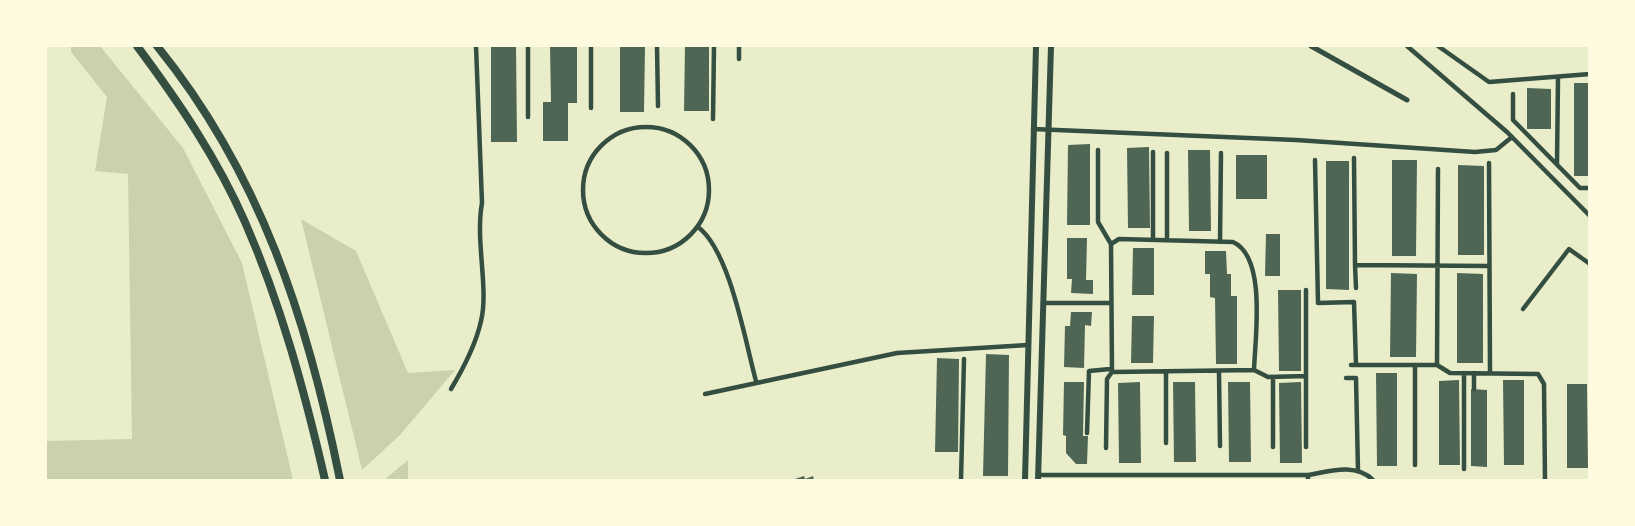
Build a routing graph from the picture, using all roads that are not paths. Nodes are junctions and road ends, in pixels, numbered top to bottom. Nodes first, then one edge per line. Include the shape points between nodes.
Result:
1 (136, 46) edge
2 (156, 46) edge
3 (476, 46) edge
4 (528, 46) edge
5 (591, 46) edge
6 (657, 46) edge
7 (714, 46) edge
8 (739, 46) edge
9 (1036, 46) edge
10 (1051, 46) edge
11 (1311, 46) edge
12 (1407, 46) edge
13 (1438, 46) edge
14 (739, 59) dead end
15 (1590, 74) edge
16 (1558, 78) junction
17 (1513, 94) dead end
18 (1407, 100) dead end
19 (658, 106) dead end
20 (591, 108) dead end
21 (528, 117) dead end
22 (713, 119) dead end
23 (1033, 129) junction
24 (1048, 130) junction
25 (1511, 137) junction
26 (1098, 150) dead end
27 (1153, 152) dead end
28 (1167, 153) dead end
29 (1221, 153) dead end
30 (1354, 158) dead end
31 (1315, 160) dead end
32 (1489, 163) dead end
33 (1557, 164) junction
34 (1438, 169) dead end
35 (1590, 188) edge
36 (1590, 216) edge
37 (698, 227) junction
38 (1153, 240) junction
39 (1167, 240) junction
40 (1220, 242) junction
41 (1111, 244) junction
42 (1590, 264) edge
43 (1355, 265) junction
44 (1438, 266) junction
45 (1489, 267) junction
46 (1356, 288) dead end
47 (1306, 290) dead end
48 (1029, 303) junction
49 (1043, 303) junction
50 (1111, 303) junction
51 (1523, 309) dead end
52 (1028, 345) junction
53 (964, 359) dead end
54 (1415, 365) junction
55 (1437, 365) junction
56 (1111, 370) junction
57 (1254, 370) junction
58 (1166, 372) junction
59 (1219, 373) junction
60 (1464, 373) junction
61 (1474, 373) junction
62 (1490, 373) junction
63 (1306, 376) junction
64 (1273, 377) junction
65 (1346, 378) dead end
66 (756, 381) junction
67 (451, 389) dead end
68 (1474, 389) dead end
69 (705, 394) dead end
70 (1087, 433) dead end
71 (1166, 443) dead end
72 (1220, 446) dead end
73 (1273, 447) dead end
74 (1306, 447) dead end
75 (1106, 448) dead end
76 (1416, 465) dead end
77 (1464, 468) dead end
78 (1358, 471) junction
79 (1025, 478) edge
80 (1038, 478) edge
81 (1229, 478) edge
82 (1308, 478) edge
83 (325, 481) edge
84 (340, 481) edge
85 (961, 481) edge
86 (1374, 481) edge
87 (1545, 481) edge

1 - 83 highway via 208,150 244,221 297,370
2 - 84 highway via 183,79 226,149 282,262 317,379
3 - 67 street via 482,319
4 - 21 street
5 - 20 street
6 - 19 street
7 - 22 street
8 - 14 street
9 - 23 main road
10 - 24 main road
11 - 18 street
12 - 25 street
13 - 16 street via 1489,82
15 - 16 street
16 - 33 street
17 - 33 street via 1513,120
23 - 24 street
23 - 48 main road
24 - 25 street via 1475,152 1496,150
24 - 49 main road
25 - 36 street
26 - 41 street via 1098,222
27 - 38 street
28 - 39 street
29 - 40 street
30 - 43 street
31 - 54 street via 1318,303 1354,302 1354,365
32 - 45 street
33 - 35 street via 1580,188
34 - 44 street
37 - 37 street via 710,194 708,172 683,138 642,126 603,143 590,160 583,180 583,201 602,237 619,248 639,254 660,253 679,246
37 - 66 street via 722,257
38 - 39 street
38 - 41 street via 1119,239
39 - 40 street
40 - 57 street via 1240,245 1255,269
41 - 50 street
42 - 51 street via 1569,249
43 - 44 street
43 - 46 street
44 - 45 street
44 - 55 street
45 - 62 street
47 - 63 street
48 - 49 main road
48 - 52 main road
49 - 50 street
49 - 80 main road
50 - 56 street
52 - 66 street via 897,353
52 - 79 main road
53 - 85 street
54 - 55 street
54 - 76 street
55 - 60 street via 1444,371
56 - 58 street
56 - 70 street via 1088,371
56 - 75 street
57 - 59 street
57 - 64 street
58 - 59 street
58 - 71 street
59 - 72 street
60 - 61 street
60 - 77 street
61 - 62 street
61 - 68 street
62 - 87 street via 1533,373 1542,379
63 - 64 street
63 - 74 street
64 - 73 street
65 - 78 street via 1356,378
66 - 69 street
78 - 82 street
78 - 86 street
79 - 80 main road
80 - 81 street
81 - 82 street

